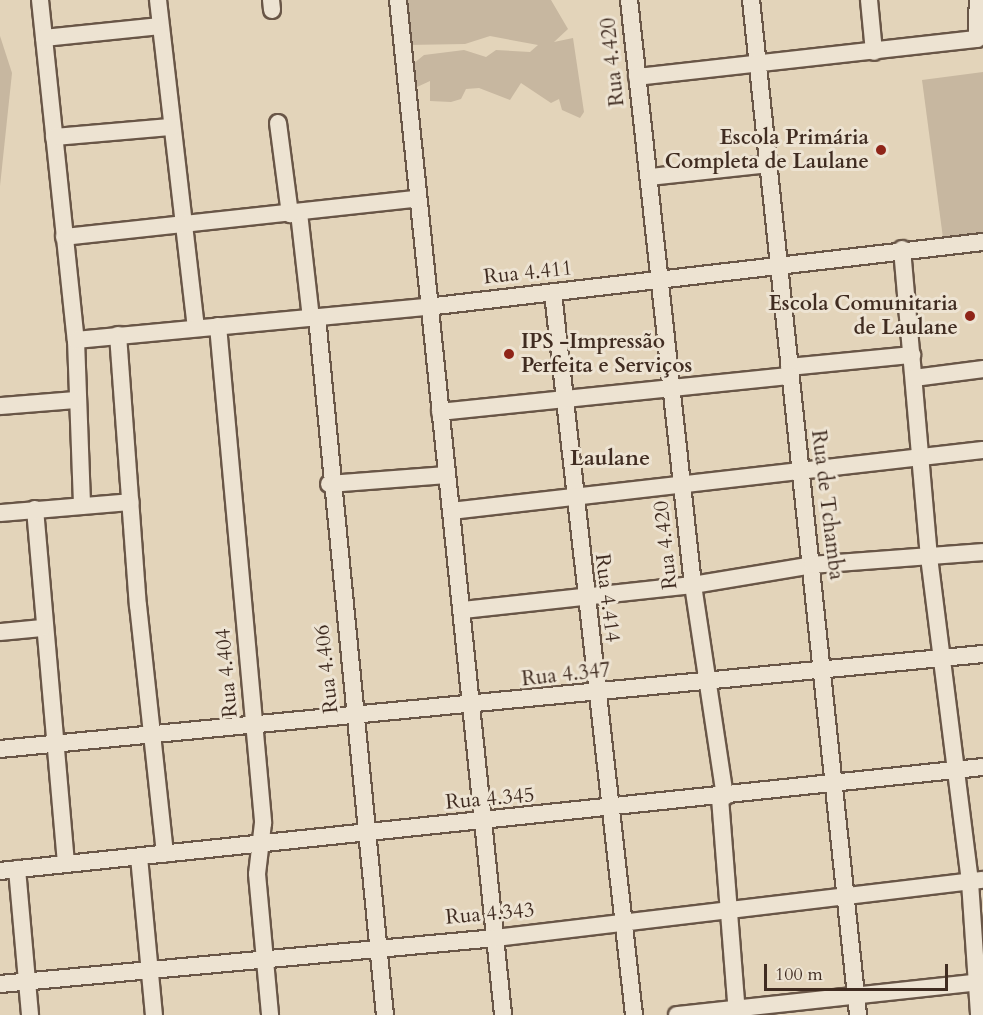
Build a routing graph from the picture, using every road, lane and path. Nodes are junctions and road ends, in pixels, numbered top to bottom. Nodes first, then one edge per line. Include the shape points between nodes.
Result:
1 (40, 0) edge
2 (158, 0) edge
3 (398, 0) edge
4 (629, 0) edge
5 (751, 0) edge
6 (869, 0) edge
7 (978, 0) edge
8 (160, 26) junction
9 (44, 38) junction
10 (874, 52) junction
11 (758, 65) junction
12 (637, 77) junction
13 (278, 123) dead end
14 (171, 127) junction
15 (54, 137) junction
16 (770, 164) junction
17 (650, 177) junction
18 (416, 199) junction
19 (294, 213) junction
20 (181, 224) junction
21 (64, 237) junction
22 (983, 242) edge
23 (902, 249) junction
24 (783, 262) junction
25 (664, 281) junction
26 (553, 293) junction
27 (427, 308) junction
28 (314, 318) junction
29 (218, 326) junction
30 (196, 327) junction
31 (118, 335) junction
32 (76, 340) junction
33 (912, 355) junction
34 (983, 369) edge
35 (790, 371) junction
36 (914, 378) junction
37 (671, 388) junction
38 (77, 400) junction
39 (563, 400) junction
40 (0, 406) edge
41 (440, 412) junction
42 (983, 450) edge
43 (923, 456) junction
44 (797, 469) junction
45 (447, 475) junction
46 (329, 484) junction
47 (682, 485) junction
48 (572, 496) junction
49 (131, 502) junction
50 (82, 506) junction
51 (35, 509) junction
52 (451, 511) junction
53 (0, 513) edge
54 (983, 552) edge
55 (929, 557) junction
56 (812, 565) junction
57 (693, 585) junction
58 (585, 596) junction
59 (463, 610) junction
60 (42, 628) junction
61 (0, 632) edge
62 (983, 654) edge
63 (941, 659) junction
64 (825, 670) junction
65 (708, 683) junction
66 (597, 694) junction
67 (470, 706) junction
68 (355, 714) junction
69 (254, 721) junction
70 (154, 732) junction
71 (53, 742) junction
72 (0, 749) edge
73 (983, 767) edge
74 (958, 770) junction
75 (836, 784) junction
76 (722, 797) junction
77 (609, 810) junction
78 (483, 822) junction
79 (368, 833) junction
80 (262, 843) junction
81 (165, 854) junction
82 (139, 857) junction
83 (66, 864) junction
84 (17, 869) junction
85 (0, 871) edge
86 (976, 881) edge
87 (848, 894) junction
88 (732, 910) junction
89 (625, 923) junction
90 (495, 938) junction
91 (380, 946) junction
92 (263, 957) junction
93 (149, 968) junction
94 (29, 981) junction
95 (979, 982) edge
96 (0, 984) edge
97 (856, 992) junction
98 (737, 1012) edge
99 (30, 1015) edge
100 (154, 1015) edge
101 (270, 1015) edge
102 (385, 1015) edge
103 (503, 1015) edge
104 (634, 1015) edge
105 (677, 1015) edge
106 (858, 1015) edge
107 (979, 1015) edge

1 - 9 street
2 - 8 street
3 - 18 street
4 - 12 street, Rua 4.420
5 - 11 street, Rua de Tchamba
6 - 10 street
7 - 10 street via 981,36
8 - 9 street
8 - 14 street
9 - 15 street
10 - 11 street
11 - 12 street
11 - 16 street, Rua de Tchamba
12 - 17 street, Rua 4.420
13 - 19 street, Rua 4.406
14 - 15 street
14 - 20 street
15 - 21 street
16 - 17 street
16 - 24 street, Rua de Tchamba
17 - 25 street, Rua 4.420
18 - 19 street
18 - 27 street
19 - 20 street
19 - 28 street, Rua 4.406
20 - 21 street
20 - 30 street
21 - 32 street
22 - 23 street, Rua 4.411
23 - 24 street, Rua 4.411
23 - 33 street
24 - 25 street, Rua 4.411
24 - 35 street, Rua de Tchamba
25 - 26 street, Rua 4.411
25 - 37 street, Rua 4.420
26 - 27 street, Rua 4.411
26 - 39 street, Rua 4.414
27 - 28 street, Rua 4.411
27 - 41 street
28 - 29 street, Rua 4.411
28 - 46 street, Rua 4.406
29 - 30 street, Rua 4.411
29 - 69 street, Rua 4.404
30 - 31 street, Rua 4.411
31 - 32 street, Rua 4.411
31 - 49 street
32 - 38 street
33 - 35 street
33 - 36 street
34 - 36 street
35 - 37 street
35 - 44 street, Rua de Tchamba
36 - 43 street
37 - 39 street
37 - 47 street, Rua 4.420
38 - 40 street
38 - 50 street
39 - 41 street
39 - 48 street, Rua 4.414
41 - 45 street
42 - 43 street
43 - 44 street
43 - 55 street
44 - 47 street
44 - 56 street, Rua de Tchamba
45 - 46 street
45 - 52 street
46 - 68 street, Rua 4.406
47 - 48 street
47 - 57 street, Rua 4.420
48 - 52 street
48 - 58 street, Rua 4.414
49 - 50 street
49 - 70 street
50 - 51 street
51 - 53 street
51 - 60 street
52 - 59 street
54 - 55 street
55 - 56 street
55 - 63 street
56 - 57 street
56 - 64 street, Rua de Tchamba
57 - 58 street
57 - 65 street, Rua 4.420
58 - 59 street
58 - 66 street, Rua 4.414
59 - 67 street
60 - 61 street
60 - 71 street
62 - 63 street, Rua 4.347
63 - 64 street, Rua 4.347
63 - 74 street
64 - 65 street, Rua 4.347
64 - 75 street, Rua de Tchamba
65 - 66 street, Rua 4.347
65 - 76 street, Rua 4.420
66 - 67 street, Rua 4.347
66 - 77 street, Rua 4.414
67 - 68 street, Rua 4.347 via 441,704
67 - 78 street
68 - 69 street, Rua 4.347
68 - 79 street, Rua 4.406
69 - 70 street, Rua 4.347
69 - 80 street, Rua 4.404
70 - 71 street, Rua 4.347
70 - 81 street
71 - 72 street
71 - 83 street
73 - 74 street, Rua 4.345
74 - 75 street, Rua 4.345
74 - 86 street
75 - 76 street, Rua 4.345
75 - 87 street, Rua de Tchamba
76 - 77 street, Rua 4.345
76 - 88 street, Rua 4.420
77 - 78 street, Rua 4.345
77 - 89 street, Rua 4.414
78 - 79 street, Rua 4.345
78 - 90 street
79 - 80 street, Rua 4.345
79 - 91 street, Rua 4.406
80 - 81 street, Rua 4.345
80 - 92 street, Rua 4.404 via 257,857
81 - 82 street, Rua 4.345
82 - 83 street, Rua 4.345
82 - 93 street
83 - 84 street, Rua 4.345
84 - 85 street, Rua 4.345
84 - 94 street
86 - 87 street, Rua 4.343
86 - 95 street
87 - 88 street, Rua 4.343
87 - 97 street, Rua de Tchamba
88 - 89 street, Rua 4.343
88 - 98 street, Rua 4.420
89 - 90 street, Rua 4.343
89 - 104 street, Rua 4.414
90 - 91 street, Rua 4.343
90 - 103 street
91 - 92 street, Rua 4.343
91 - 102 street, Rua 4.406
92 - 93 street, Rua 4.343
92 - 101 street, Rua 4.404
93 - 94 street, Rua 4.343
93 - 100 street
94 - 96 street, Rua 4.343
94 - 99 street
95 - 97 street
95 - 107 street
97 - 98 street
97 - 106 street, Rua de Tchamba
98 - 105 street

